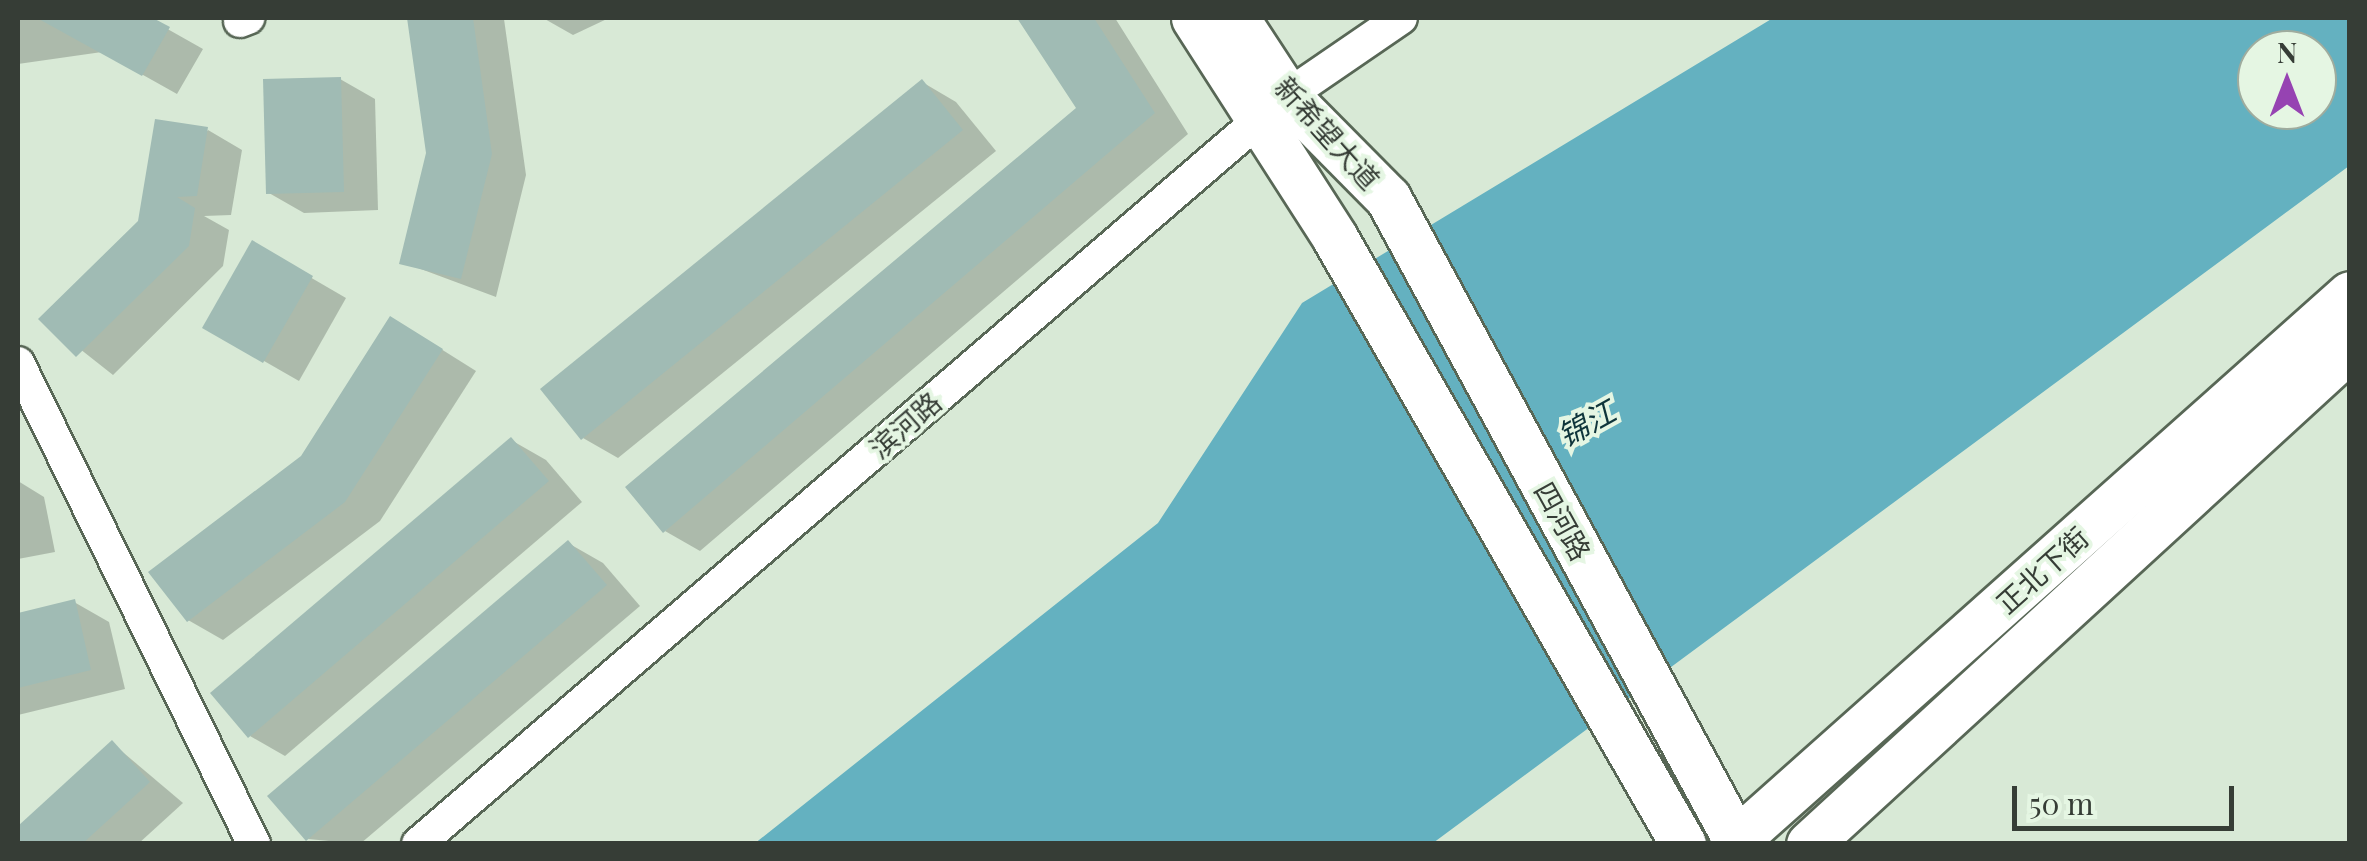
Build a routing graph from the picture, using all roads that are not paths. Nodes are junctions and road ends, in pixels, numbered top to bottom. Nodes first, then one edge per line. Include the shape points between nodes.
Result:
1 (1194, 18) edge
2 (1236, 18) edge
3 (1401, 18) edge
4 (1272, 110) junction
5 (1388, 198) joint
6 (2350, 294) edge
7 (2350, 348) edge
8 (18, 363) edge
9 (1736, 842) edge
10 (254, 844) edge
11 (418, 844) edge
12 (1683, 844) edge
13 (1809, 844) edge

1 - 4 street
2 - 4 street, 新希望大道
3 - 4 street, 滨河路
4 - 5 street, 新希望大道
4 - 11 street, 滨河路
4 - 12 street, 四河路 via 1335,238 1628,734
5 - 9 street, 四河路
6 - 9 street, 正北下街
7 - 13 street, 正北下街
8 - 10 street

